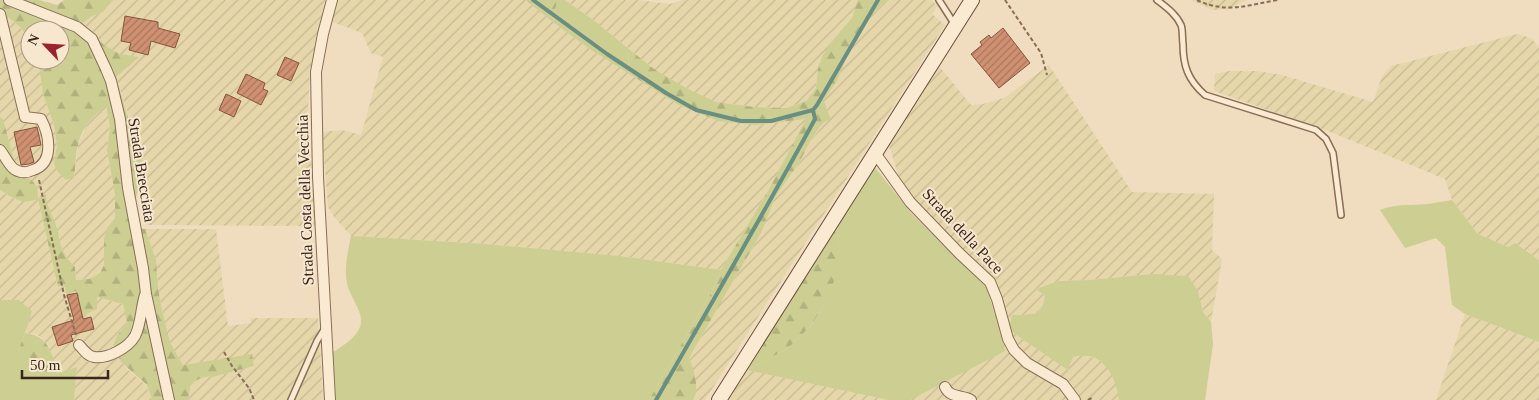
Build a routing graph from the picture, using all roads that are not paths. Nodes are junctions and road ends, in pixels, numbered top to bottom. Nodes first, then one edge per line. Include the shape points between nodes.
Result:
1 (9, 0) edge
2 (332, 0) edge
3 (939, 0) edge
4 (972, 0) edge
5 (1157, 0) edge
6 (0, 14) edge
7 (955, 26) junction
8 (0, 150) edge
9 (875, 153) junction
10 (1341, 214) dead end
11 (146, 294) junction
12 (326, 327) junction
13 (79, 345) road end
14 (945, 387) dead end
15 (170, 400) edge
16 (291, 400) edge
17 (330, 400) edge
18 (719, 400) edge
19 (971, 400) edge
20 (1075, 400) edge

1 - 11 street, Strada Brecciata via 77,27 92,39 98,50 111,81 120,119
2 - 12 street, Strada Costa della Vecchia via 316,72
3 - 7 lane
4 - 7 street
5 - 10 lane via 1176,16 1182,27 1187,72 1205,95 1316,130 1326,139 1333,153
6 - 8 street via 24,117 41,119 48,154 43,164 26,173 16,170
7 - 9 street
9 - 18 street
9 - 20 street, Strada della Pace via 910,202 990,282 1014,350 1027,363 1063,384
11 - 13 street via 135,336 130,342 117,351 94,357
11 - 15 street, Strada Brecciata
12 - 16 lane
12 - 17 street, Strada Costa della Vecchia
14 - 19 street via 953,395

